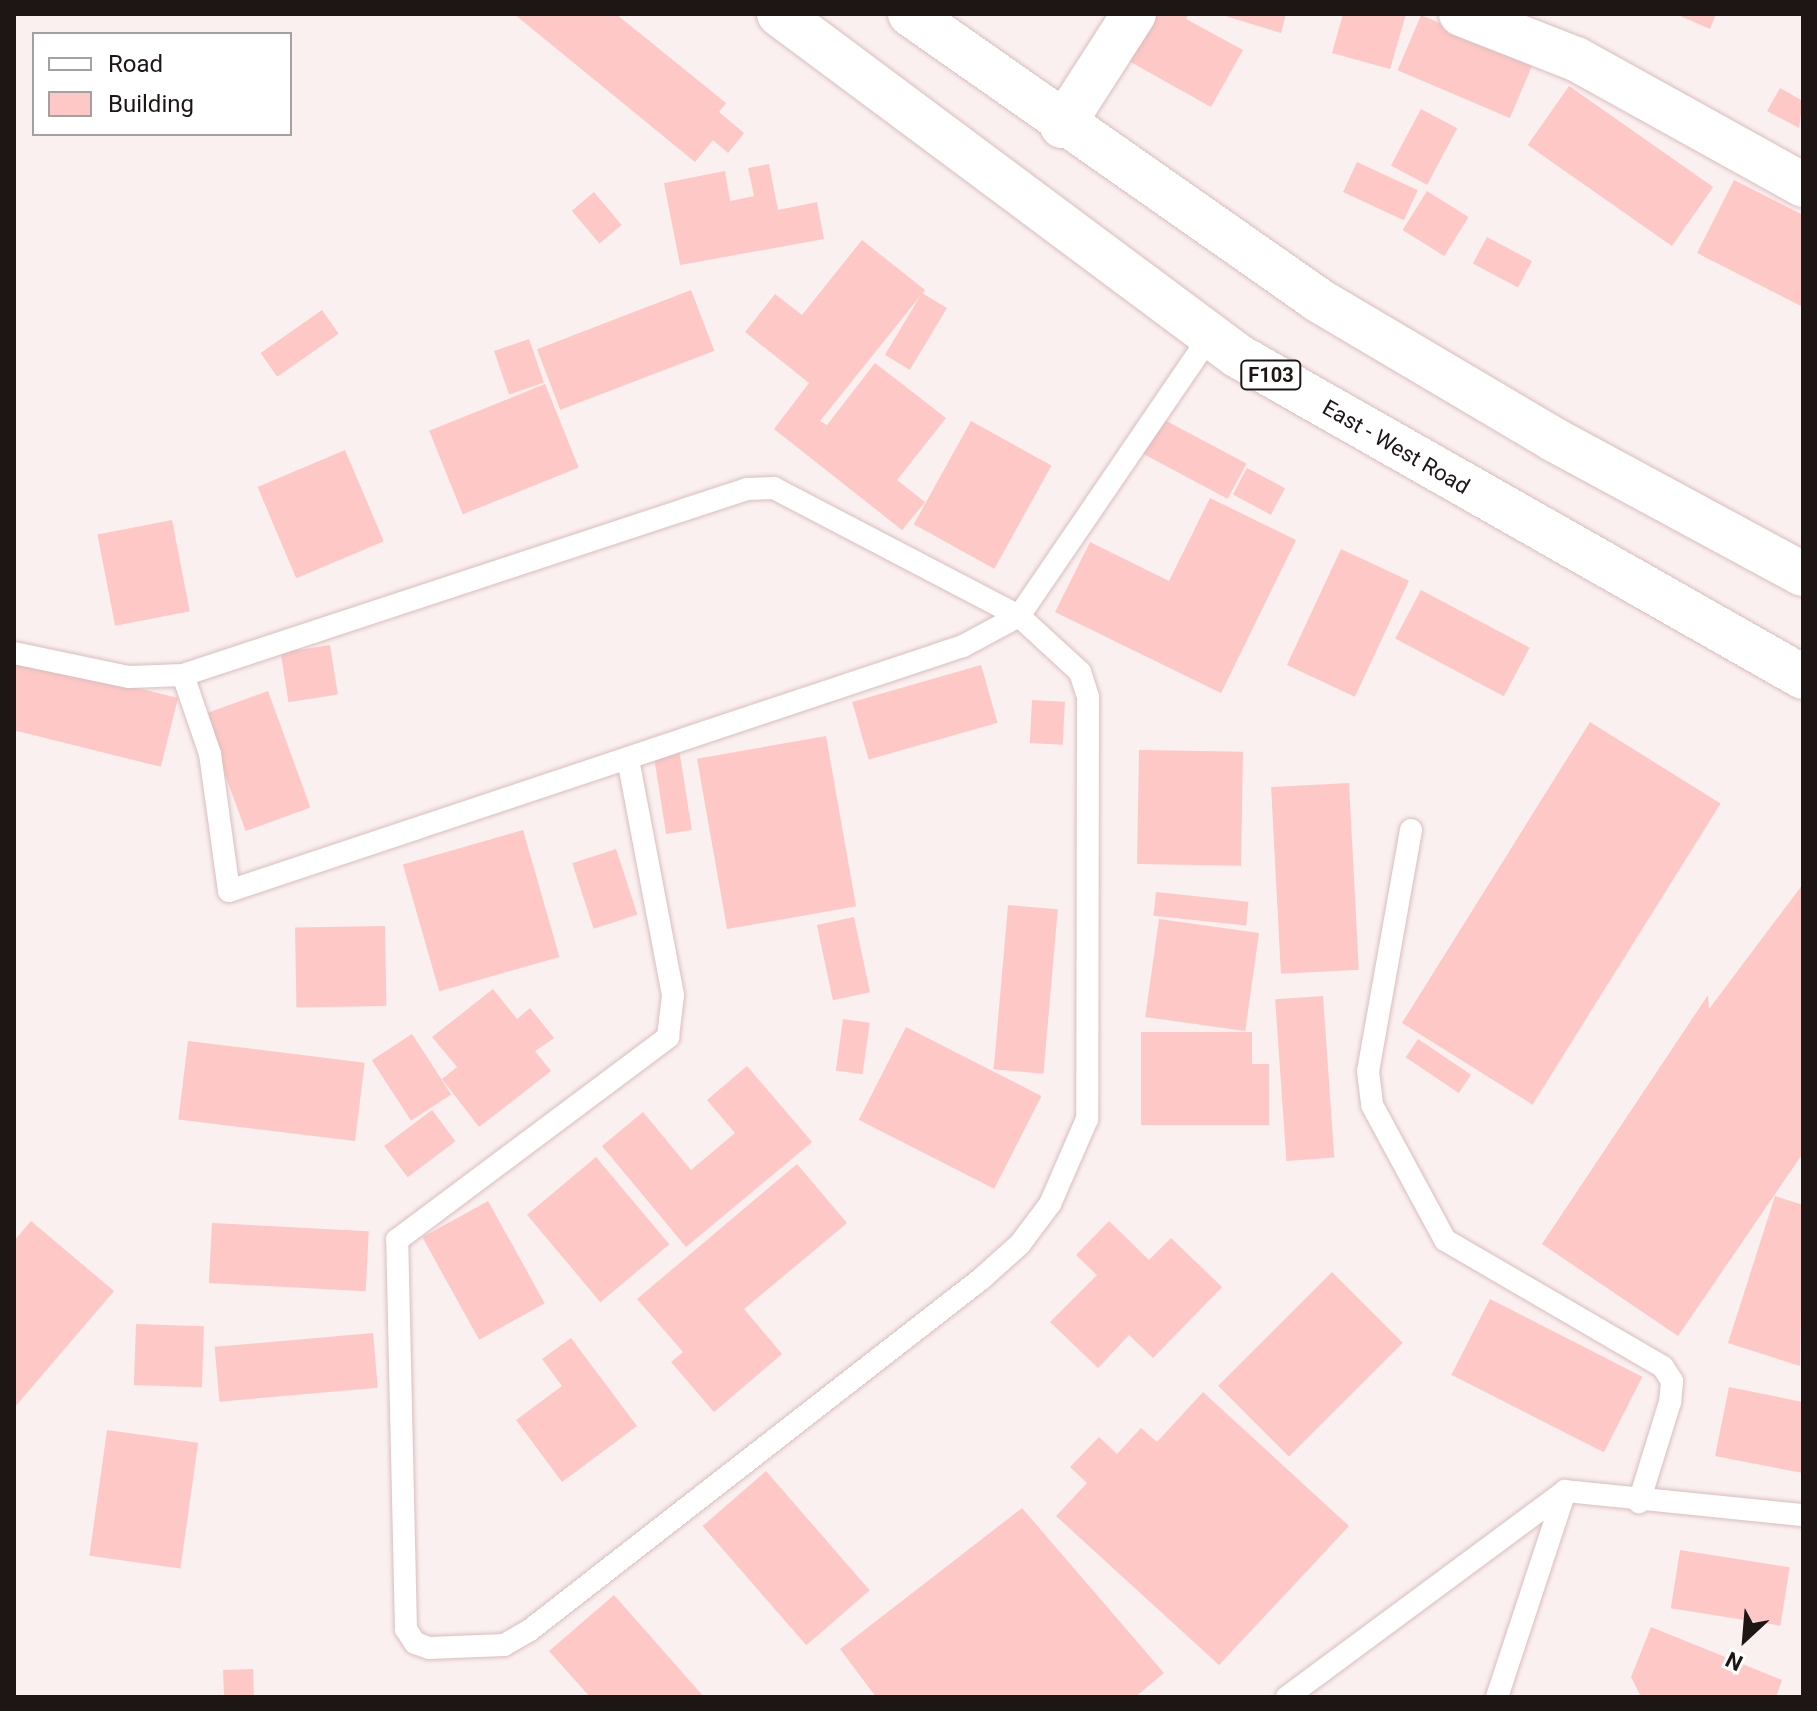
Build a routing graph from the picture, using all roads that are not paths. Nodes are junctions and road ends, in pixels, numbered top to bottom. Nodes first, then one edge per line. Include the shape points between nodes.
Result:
1 (779, 14) edge
2 (910, 14) edge
3 (1134, 14) edge
4 (1461, 14) edge
5 (1062, 126) junction
6 (1803, 185) edge
7 (1209, 337) junction
8 (1803, 574) edge
9 (1019, 616) junction
10 (14, 653) edge
11 (183, 675) junction
12 (1803, 677) edge
13 (628, 758) junction
14 (1411, 830) dead end
15 (1565, 1491) junction
16 (1639, 1502) junction
17 (1803, 1515) edge
18 (1287, 1697) edge
19 (1497, 1697) edge

1 - 7 main road, East - West Road / F103
2 - 5 main road
3 - 5 main road
4 - 6 main road via 1576,59
5 - 8 main road via 1318,300 1553,439
7 - 9 lane
7 - 12 main road, East - West Road / F103
9 - 11 lane via 791,492 747,489
9 - 13 lane via 963,646
9 - 13 lane via 1067,656 1088,697 1087,1119 1050,1204 1020,1244 981,1279 530,1630 504,1645 429,1648 415,1643 406,1629 397,1240 668,1037 673,995
10 - 11 lane via 129,677
11 - 13 lane via 210,754 229,891
14 - 16 lane via 1368,1071 1372,1105 1445,1240 1663,1367 1672,1381 1670,1402
15 - 16 lane
15 - 18 lane
15 - 19 lane
16 - 17 lane

